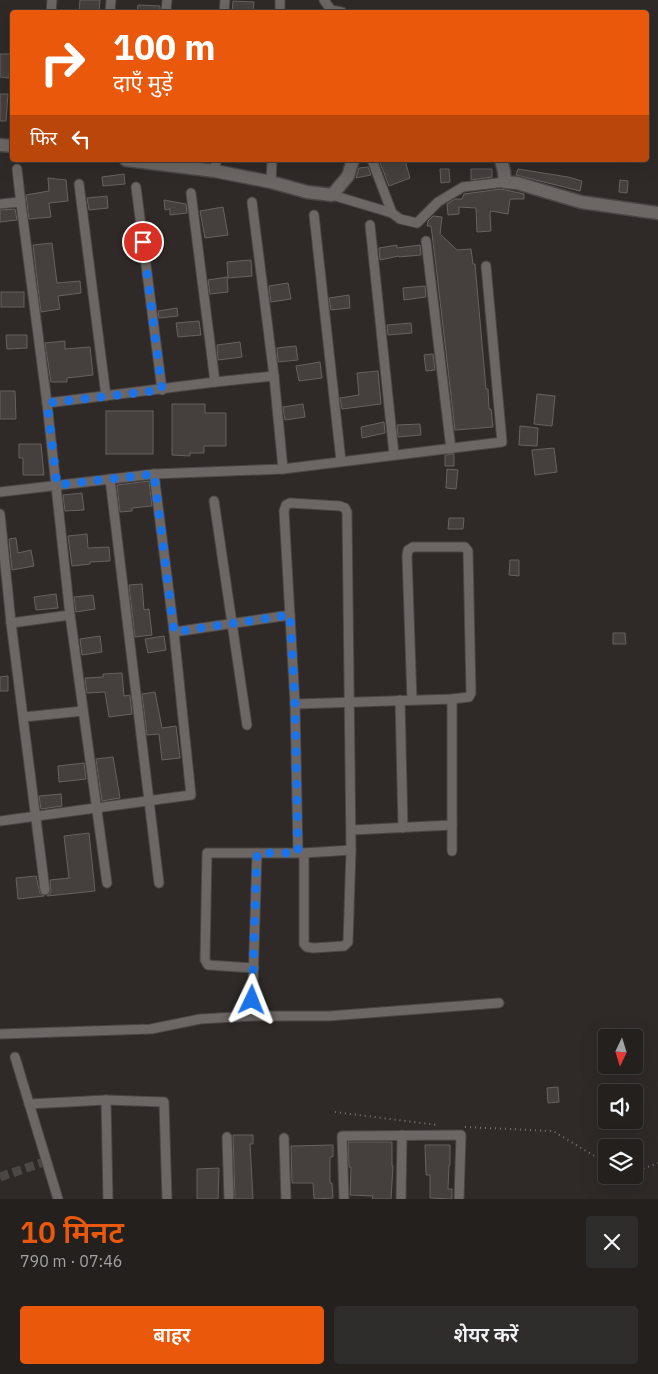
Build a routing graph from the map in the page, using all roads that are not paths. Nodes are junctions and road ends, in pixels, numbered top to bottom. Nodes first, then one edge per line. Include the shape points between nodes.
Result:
1 (159, 162) edge
2 (272, 162) edge
3 (352, 162) edge
4 (373, 162) edge
5 (502, 162) edge
6 (216, 165) edge
7 (18, 168) dead end
8 (271, 182) junction
9 (505, 182) junction
10 (79, 184) dead end
11 (136, 187) dead end
12 (191, 193) dead end
13 (332, 195) junction
14 (20, 202) junction
15 (252, 202) dead end
16 (0, 204) edge
17 (392, 213) junction
18 (658, 213) edge
19 (314, 215) dead end
20 (370, 225) dead end
21 (426, 241) dead end
22 (486, 266) dead end
23 (274, 376) junction
24 (214, 382) junction
25 (162, 390) junction
26 (106, 396) junction
27 (47, 403) junction
28 (451, 449) junction
29 (394, 454) junction
30 (341, 461) junction
31 (283, 469) junction
32 (154, 474) junction
33 (110, 479) junction
34 (57, 485) junction
35 (0, 492) edge
36 (214, 500) dead end
37 (0, 514) edge
38 (290, 615) junction
39 (70, 616) junction
40 (11, 623) junction
41 (232, 623) junction
42 (174, 632) junction
43 (400, 700) junction
44 (412, 700) junction
45 (452, 700) junction
46 (350, 702) junction
47 (295, 704) junction
48 (83, 711) junction
49 (24, 716) junction
50 (247, 725) dead end
51 (148, 800) junction
52 (96, 808) junction
53 (36, 817) junction
54 (0, 821) edge
55 (452, 825) junction
56 (403, 828) junction
57 (352, 830) junction
58 (351, 850) junction
59 (452, 851) dead end
60 (257, 853) junction
61 (301, 853) junction
62 (107, 883) dead end
63 (159, 883) dead end
64 (45, 890) dead end
65 (254, 968) junction
66 (499, 1003) dead end
67 (252, 1016) junction
68 (0, 1034) edge
69 (15, 1057) dead end
70 (106, 1100) junction
71 (29, 1104) junction
72 (402, 1135) junction
73 (227, 1137) dead end
74 (284, 1138) dead end
75 (58, 1199) edge
76 (108, 1199) edge
77 (167, 1199) edge
78 (229, 1199) edge
79 (286, 1199) edge
80 (344, 1199) edge
81 (401, 1199) edge
82 (459, 1199) edge

1 - 6 street
2 - 8 street
3 - 13 street via 348,176
4 - 17 street
5 - 9 street
6 - 8 street
7 - 14 street
8 - 13 street
9 - 17 street via 463,187 438,202 417,223 400,219
9 - 18 street via 581,202
10 - 26 street
11 - 25 street
12 - 24 street
13 - 17 street
14 - 16 street
14 - 27 street
15 - 23 street
19 - 30 street
20 - 29 street
21 - 28 street
22 - 28 street via 502,442
23 - 24 street
23 - 31 street
24 - 25 street
25 - 26 street
26 - 27 street
27 - 34 street
28 - 29 street
29 - 30 street
30 - 31 street
31 - 32 street
32 - 33 street
32 - 42 street
33 - 34 street
33 - 51 street
34 - 35 street
34 - 39 street
36 - 41 street
37 - 40 street
38 - 41 street
38 - 46 street via 286,505 345,508
38 - 47 street
39 - 40 street
39 - 48 street
40 - 49 street
41 - 42 street
41 - 50 street
42 - 51 street via 191,795
43 - 44 street
43 - 46 street
43 - 56 street
44 - 45 street
44 - 45 street via 408,550 413,547 460,546 468,551 471,693 469,697
45 - 55 street
46 - 47 street
46 - 57 street
47 - 61 street
48 - 49 street
48 - 52 street
49 - 53 street
51 - 52 street
51 - 63 street
52 - 53 street
52 - 62 street
53 - 54 street
53 - 64 street
55 - 56 street
55 - 59 street
56 - 57 street
57 - 58 street
58 - 61 street
58 - 61 street via 348,942 344,946 321,948 304,944
60 - 61 street
60 - 65 street
60 - 65 street via 207,853 205,960 208,965
65 - 67 street
66 - 67 street via 329,1016
67 - 68 street via 200,1019 151,1029
69 - 71 street
70 - 71 street
70 - 76 street
70 - 77 street via 164,1102
71 - 75 street
72 - 80 street via 342,1136
72 - 81 street
72 - 82 street via 461,1135
73 - 78 street
74 - 79 street

